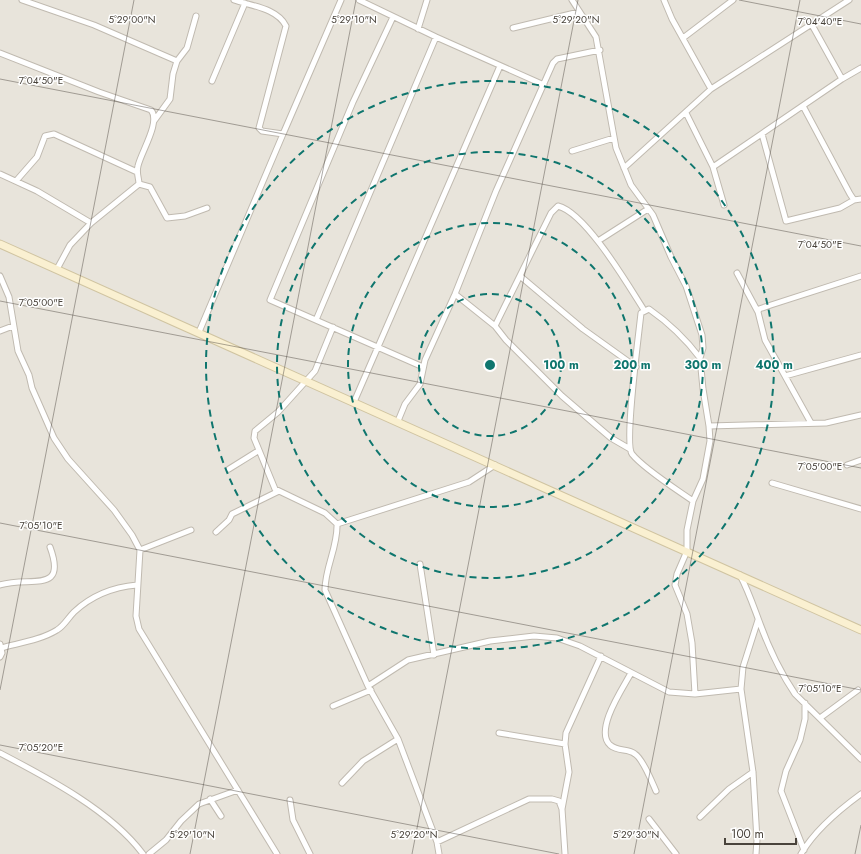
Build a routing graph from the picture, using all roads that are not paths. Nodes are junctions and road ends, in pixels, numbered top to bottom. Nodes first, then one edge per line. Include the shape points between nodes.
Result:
1 (22, 0) edge
2 (234, 0) edge
3 (342, 0) edge
4 (358, 0) edge
5 (427, 0) edge
6 (572, 0) edge
7 (664, 0) edge
8 (733, 0) edge
9 (849, 0) edge
10 (245, 3) junction
11 (579, 12) junction
12 (196, 16) dead end
13 (393, 17) junction
14 (812, 25) junction
15 (513, 28) dead end
16 (418, 29) junction
17 (436, 38) junction
18 (683, 38) junction
19 (600, 50) junction
20 (0, 53) edge
21 (177, 61) junction
22 (500, 66) junction
23 (861, 68) edge
24 (842, 79) junction
25 (212, 80) dead end
26 (544, 85) junction
27 (711, 89) junction
28 (802, 106) junction
29 (686, 113) junction
30 (154, 121) junction
31 (283, 134) junction
32 (762, 134) junction
33 (614, 138) junction
34 (572, 151) dead end
35 (713, 167) junction
36 (624, 168) junction
37 (137, 172) junction
38 (0, 174) edge
39 (16, 181) junction
40 (139, 184) junction
41 (861, 199) edge
42 (854, 200) junction
43 (724, 205) dead end
44 (207, 208) dead end
45 (648, 209) junction
46 (91, 223) junction
47 (598, 241) junction
48 (0, 244) edge
49 (57, 269) junction
50 (737, 273) dead end
51 (0, 276) edge
52 (520, 276) junction
53 (861, 276) edge
54 (455, 294) junction
55 (644, 310) junction
56 (758, 312) junction
57 (316, 320) junction
58 (13, 326) junction
59 (333, 326) junction
60 (495, 326) junction
61 (0, 331) edge
62 (199, 332) junction
63 (378, 347) junction
64 (861, 355) edge
65 (700, 358) junction
66 (423, 367) junction
67 (636, 367) junction
68 (785, 376) junction
69 (307, 382) junction
70 (354, 402) junction
71 (861, 415) edge
72 (398, 421) junction
73 (811, 423) junction
74 (709, 426) junction
75 (630, 449) junction
76 (258, 451) junction
77 (861, 460) edge
78 (495, 465) junction
79 (847, 465) dead end
80 (229, 469) dead end
81 (772, 483) dead end
82 (278, 491) junction
83 (693, 501) junction
84 (861, 509) edge
85 (337, 524) junction
86 (191, 530) dead end
87 (216, 532) dead end
88 (50, 547) dead end
89 (140, 550) junction
90 (687, 551) junction
91 (420, 564) dead end
92 (739, 574) junction
93 (0, 584) edge
94 (137, 585) junction
95 (758, 620) junction
96 (861, 630) edge
97 (1, 646) edge
98 (434, 654) junction
99 (601, 656) junction
100 (0, 657) edge
101 (631, 673) junction
102 (370, 688) junction
103 (741, 689) junction
104 (858, 690) dead end
105 (695, 694) junction
106 (805, 703) junction
107 (333, 706) dead end
108 (820, 718) junction
109 (498, 733) dead end
110 (398, 739) junction
111 (564, 744) junction
112 (0, 753) edge
113 (861, 760) edge
114 (753, 772) junction
115 (342, 782) dead end
116 (238, 790) junction
117 (656, 791) dead end
118 (861, 794) edge
119 (210, 800) junction
120 (290, 800) dead end
121 (562, 809) junction
122 (221, 816) dead end
123 (700, 817) dead end
124 (649, 819) dead end
125 (437, 842) junction
126 (803, 852) edge
127 (143, 854) edge
128 (149, 854) edge
129 (277, 854) edge
130 (310, 854) edge
131 (439, 854) edge
132 (564, 854) edge
133 (676, 854) edge
134 (756, 854) edge

1 - 21 street via 94,24
2 - 10 street
3 - 31 street
4 - 13 street
5 - 16 street
6 - 11 street
7 - 18 street
8 - 18 street
9 - 14 street
10 - 25 street
10 - 31 street via 274,13 283,19 286,26 259,128 262,131
11 - 15 street
11 - 19 street via 596,37
12 - 21 street via 187,48
13 - 16 street
13 - 57 street via 353,102 270,300
14 - 24 street
14 - 27 street
16 - 17 street
17 - 22 street
17 - 57 street
18 - 27 street
19 - 26 street via 557,59
19 - 33 street
20 - 30 street via 151,110
21 - 30 street via 170,99
22 - 26 street
22 - 63 street
23 - 24 street
24 - 28 street
26 - 54 street via 496,191
27 - 29 street
28 - 32 street
28 - 42 street
29 - 35 street
29 - 36 street
30 - 37 street
31 - 62 street
32 - 35 street
32 - 42 street via 786,220 840,208
33 - 34 street
33 - 36 street
35 - 43 street
36 - 45 street via 631,185
37 - 39 street via 59,136 47,134 37,157
37 - 40 street
38 - 39 street
39 - 46 street via 37,190
40 - 44 street via 150,187 167,218 185,216
40 - 46 street
41 - 42 street
45 - 47 street
45 - 65 street via 686,286 704,342
46 - 49 street via 70,245
47 - 52 street via 566,208 558,206 551,213
47 - 55 street
48 - 49 main road
49 - 62 main road
50 - 56 street
51 - 58 street via 9,297
52 - 60 street
52 - 67 street via 583,329
53 - 56 street via 759,309
54 - 60 street
54 - 66 street
55 - 65 street via 649,309 682,335
55 - 67 street via 641,313
56 - 68 street via 765,340
57 - 59 street
58 - 61 street
58 - 89 street via 15,342 32,388 57,442 68,459 119,517
59 - 63 street
59 - 69 street via 322,356
60 - 75 street via 562,396 611,438
62 - 69 main road
63 - 66 street
63 - 70 street
64 - 68 street
65 - 74 street via 702,389
66 - 72 street via 420,384 405,404
67 - 75 street via 630,420
68 - 73 street
69 - 70 main road
69 - 76 street via 255,431 254,438
70 - 72 main road
71 - 73 street via 826,423
72 - 78 main road
73 - 74 street
74 - 83 street via 710,441 703,479
75 - 83 street via 632,454
76 - 80 street
76 - 82 street
77 - 79 street
78 - 85 street via 469,482
78 - 90 main road
81 - 84 street
82 - 85 street via 326,513
82 - 87 street via 232,514
83 - 90 street via 687,530
85 - 102 street via 325,590
86 - 89 street
88 - 93 street via 55,560 53,576 46,581
89 - 94 street
90 - 92 main road
90 - 105 street via 676,574 675,585 686,614 692,643
91 - 98 street
92 - 95 street via 750,593
92 - 96 main road
94 - 97 street via 107,591 75,611 58,630 48,635
94 - 116 street via 136,616 139,629
95 - 103 street via 743,667
95 - 106 street via 787,681 795,694
97 - 100 street
98 - 99 street via 490,641 534,636 557,638
98 - 102 street via 400,664
99 - 101 street
99 - 111 street via 566,733
101 - 105 street via 669,692
101 - 117 street via 604,729 605,737 616,750 635,753
102 - 107 street
102 - 110 street
103 - 105 street
103 - 114 street
104 - 108 street
106 - 108 street
106 - 126 street via 805,719 800,740 786,771 782,792
108 - 113 street
109 - 111 street
110 - 115 street via 363,762
110 - 125 street
111 - 121 street via 569,772
112 - 127 street via 82,800 133,841
114 - 123 street via 729,789
114 - 134 street
116 - 119 street
116 - 129 street
118 - 126 street via 837,813
119 - 122 street
119 - 128 street via 199,804 166,840
120 - 130 street via 293,820
121 - 125 street via 559,801 552,798 529,799
121 - 132 street
124 - 133 street
125 - 131 street

